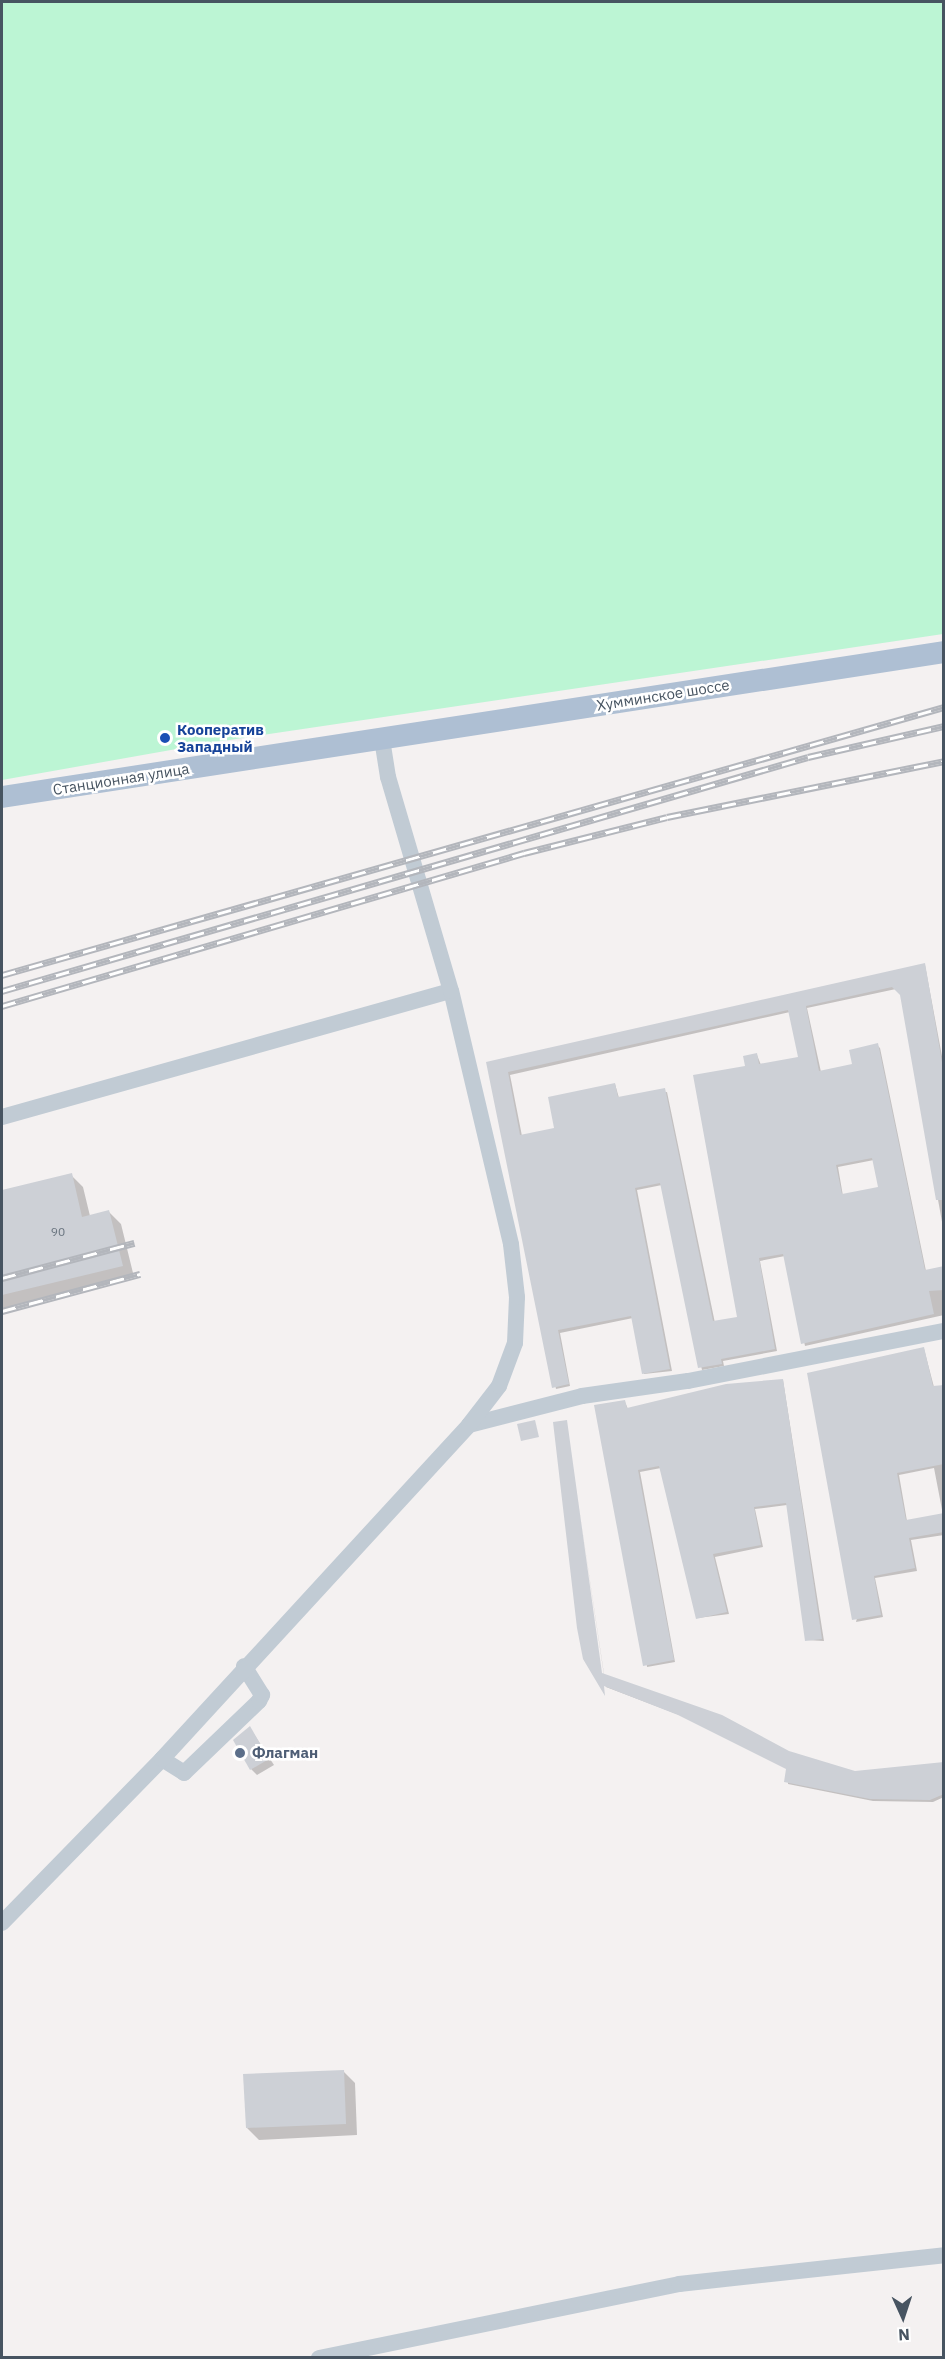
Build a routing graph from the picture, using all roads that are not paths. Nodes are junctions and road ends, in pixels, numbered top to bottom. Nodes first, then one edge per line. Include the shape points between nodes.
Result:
1 (944, 652) edge
2 (382, 738) junction
3 (2, 797) edge
4 (451, 991) junction
5 (2, 1117) edge
6 (944, 1331) edge
7 (470, 1425) junction
8 (244, 1666) junction
9 (162, 1759) junction
10 (2, 1923) edge
11 (944, 2255) edge
12 (319, 2358) edge

1 - 2 main road, Хумминское шоссе
2 - 3 main road, Станционная улица
2 - 4 street via 388,777
4 - 5 street
4 - 7 street via 511,1244 517,1297 515,1343 498,1386
6 - 7 street via 688,1381 582,1396
7 - 8 street
8 - 9 street
8 - 9 street via 262,1695 259,1701 184,1773
9 - 10 street
11 - 12 street via 679,2284

